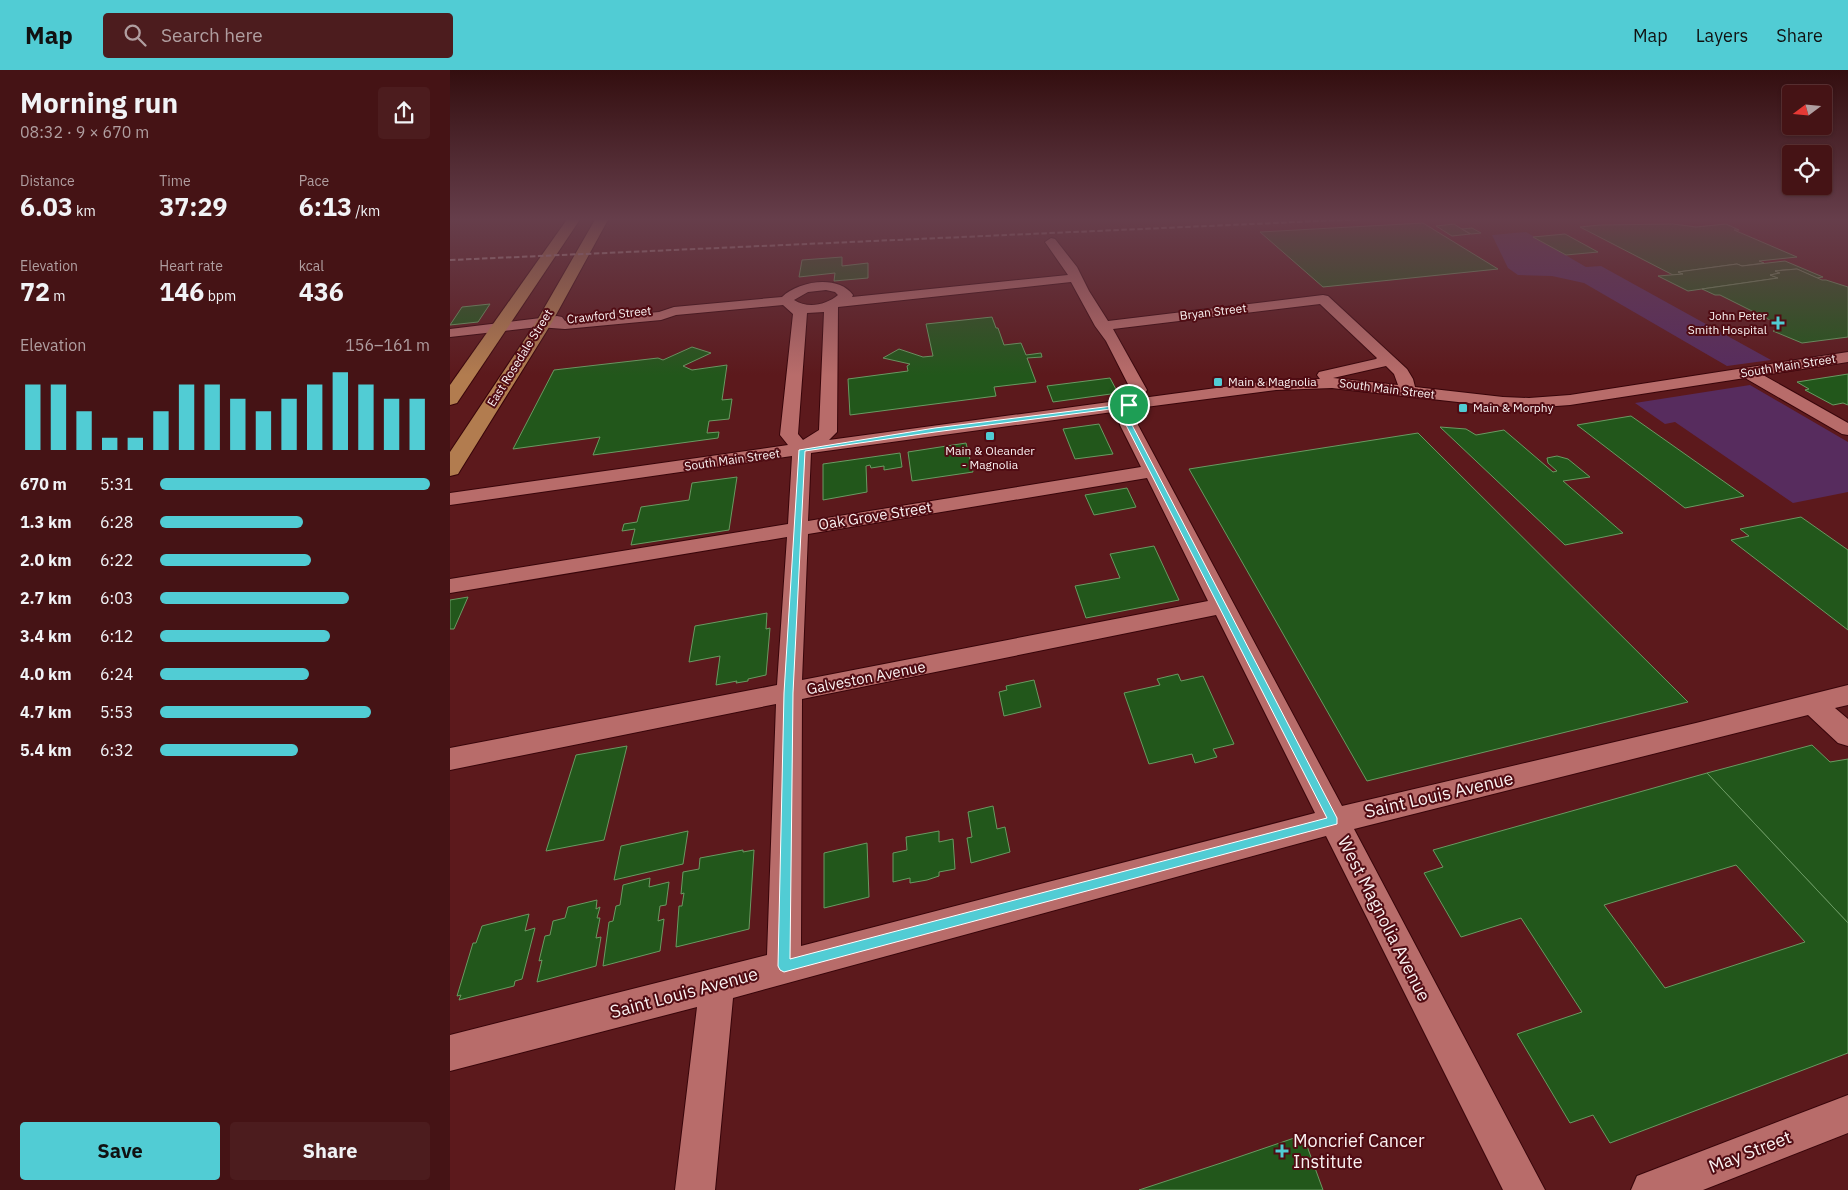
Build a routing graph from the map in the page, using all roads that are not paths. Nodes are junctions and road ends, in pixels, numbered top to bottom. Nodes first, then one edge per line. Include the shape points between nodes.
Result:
1 (538, 270) edge
2 (573, 270) edge
3 (1072, 270) edge
4 (1075, 278) junction
5 (789, 304) junction
6 (835, 304) junction
7 (543, 324) junction
8 (1102, 326) junction
9 (498, 328) junction
10 (450, 333) edge
11 (830, 348) junction
12 (796, 352) junction
13 (1385, 357) junction
14 (1848, 357) edge
15 (1748, 373) junction
16 (1309, 383) junction
17 (1406, 391) junction
18 (450, 399) edge
19 (1129, 405) junction
20 (1848, 430) edge
21 (802, 450) junction
22 (450, 469) edge
23 (1153, 471) junction
24 (450, 499) edge
25 (798, 529) junction
26 (450, 586) edge
27 (1223, 606) junction
28 (789, 693) junction
29 (1848, 695) edge
30 (1813, 704) junction
31 (1848, 735) edge
32 (450, 758) edge
33 (1334, 821) junction
34 (784, 966) junction
35 (717, 985) junction
36 (450, 1053) edge
37 (1848, 1114) edge
38 (695, 1190) edge
39 (1525, 1190) edge
40 (1651, 1190) edge

1 - 9 main road
2 - 7 main road, East Rosedale Street
3 - 4 street
4 - 6 street
4 - 8 street
5 - 6 street, Crawford Street via 810,309
5 - 6 street via 792,293 826,286 840,289 846,295
5 - 7 street, Crawford Street via 674,311 661,316 565,325
5 - 12 street via 800,313
6 - 11 street
7 - 9 street, Crawford Street
7 - 22 main road, East Rosedale Street
8 - 13 street, Bryan Street via 1323,299
8 - 19 street via 1139,390
9 - 10 street, Crawford Street
9 - 18 main road
11 - 12 street
11 - 21 street via 828,432
12 - 21 street via 789,435
13 - 16 street via 1381,363 1323,375
13 - 17 street via 1401,372
14 - 15 street, South Main Street
15 - 17 street, South Main Street via 1536,403
15 - 20 street
16 - 17 street, South Main Street via 1355,384
16 - 19 street, South Main Street
19 - 21 street, South Main Street
19 - 23 street, West Magnolia Avenue via 1129,425
21 - 24 street, South Main Street
21 - 25 street
23 - 25 street, Oak Grove Street
23 - 27 street, West Magnolia Avenue
25 - 26 street, Oak Grove Street
25 - 28 street
27 - 28 street, Galveston Avenue
27 - 33 street, West Magnolia Avenue
28 - 32 street, Galveston Avenue
28 - 34 street
29 - 30 street, Saint Louis Avenue
30 - 31 street
30 - 33 street, Saint Louis Avenue
33 - 34 street, Saint Louis Avenue
33 - 39 street, West Magnolia Avenue
34 - 35 street, Saint Louis Avenue
35 - 36 street, Saint Louis Avenue
35 - 38 street
37 - 40 street, May Street

